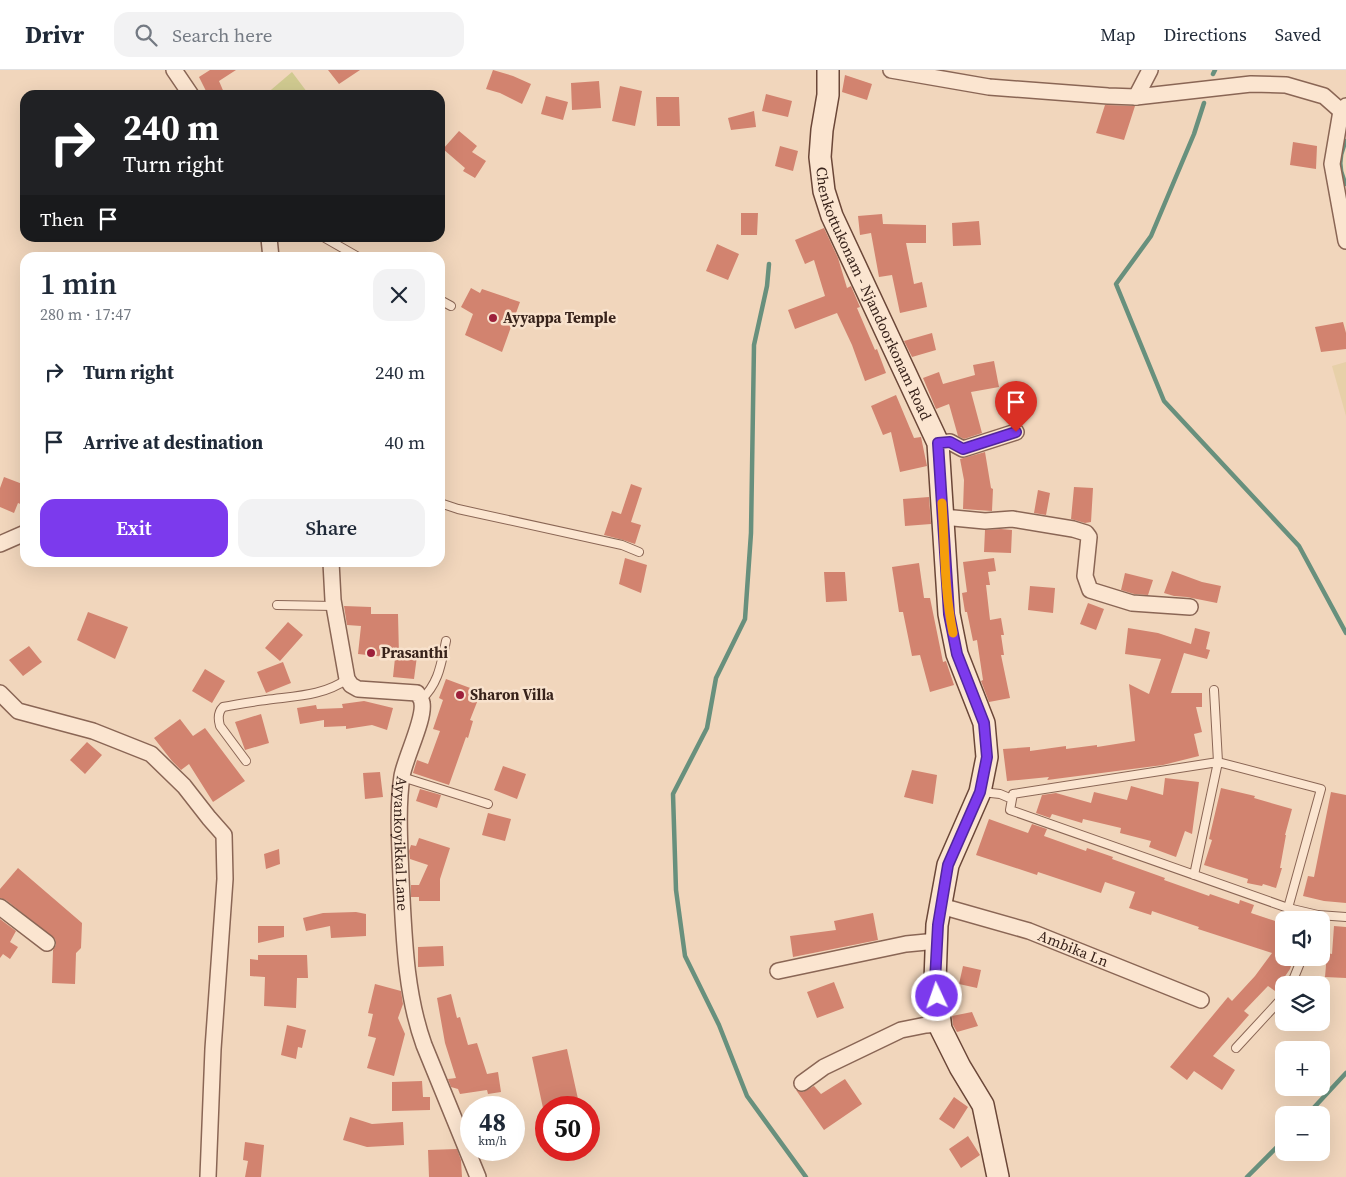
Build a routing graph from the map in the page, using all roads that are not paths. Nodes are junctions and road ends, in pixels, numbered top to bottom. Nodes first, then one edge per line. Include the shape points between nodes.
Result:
1 (174, 70) edge
2 (828, 70) edge
3 (891, 70) edge
4 (1150, 70) edge
5 (188, 90) edge
6 (1136, 97) junction
7 (1344, 108) edge
8 (1345, 230) edge
9 (332, 242) edge
10 (350, 252) edge
11 (445, 303) edge
12 (451, 306) dead end
13 (1016, 432) dead end
14 (938, 443) junction
15 (445, 505) edge
16 (943, 518) junction
17 (20, 535) edge
18 (0, 544) edge
19 (639, 552) dead end
20 (331, 567) edge
21 (277, 605) dead end
22 (334, 606) junction
23 (1190, 607) dead end
24 (446, 641) dead end
25 (347, 679) junction
26 (1214, 690) dead end
27 (0, 693) edge
28 (421, 700) junction
29 (246, 761) dead end
30 (1218, 762) junction
31 (402, 777) junction
32 (980, 792) junction
33 (1012, 799) junction
34 (488, 804) dead end
35 (1194, 875) junction
36 (0, 906) edge
37 (941, 906) junction
38 (1288, 908) junction
39 (1297, 911) edge
40 (1346, 917) edge
41 (1330, 918) edge
42 (937, 941) junction
43 (47, 943) dead end
44 (778, 971) dead end
45 (1202, 1000) dead end
46 (1275, 1006) edge
47 (941, 1024) junction
48 (1236, 1048) dead end
49 (802, 1083) dead end
50 (208, 1177) edge
51 (478, 1177) edge
52 (998, 1177) edge

1 - 5 street
2 - 14 main road, Chenkottukonam - Njandoorkonam Road via 820,157 824,191 832,216
3 - 6 street via 989,87
4 - 6 street
6 - 7 street via 1251,84 1286,85 1324,96
7 - 8 street via 1332,164
9 - 10 lane
11 - 12 lane
13 - 14 street via 963,449 950,442
14 - 16 main road, Chenkottukonam - Njandoorkonam Road
15 - 19 lane via 622,545
16 - 23 street via 1012,519 1086,533 1089,537 1086,576 1090,590 1132,603
16 - 32 main road, Chenkottukonam - Njandoorkonam Road via 949,614 957,654 984,723 987,757
17 - 18 street
20 - 22 street
21 - 22 lane
22 - 25 street
24 - 28 lane via 435,683
25 - 28 street via 358,689 417,693
25 - 29 lane via 337,687 301,696 223,707 218,721 220,726
26 - 30 lane
27 - 50 street via 18,711 93,731 151,754 184,786 224,835 225,878
28 - 31 street, Ayyankoyikkal Lane via 422,715
30 - 33 lane via 1013,794
30 - 35 lane
30 - 38 lane via 1322,789
31 - 34 lane
31 - 51 street, Ayyankoyikkal Lane via 399,837 410,992 424,1045
32 - 33 lane
32 - 37 main road, Chenkottukonam - Njandoorkonam Road via 948,865
33 - 35 lane via 1010,810
35 - 38 lane
36 - 43 street
37 - 42 main road, Chenkottukonam - Njandoorkonam Road
37 - 45 street, Ambika Ln via 1029,931
38 - 39 lane
40 - 41 lane
42 - 44 street via 906,944
42 - 47 main road, Chenkottukonam - Njandoorkonam Road via 935,981
46 - 48 lane
47 - 49 street via 901,1030 824,1067
47 - 52 main road, Chenkottukonam - Njandoorkonam Road via 960,1067 983,1105

